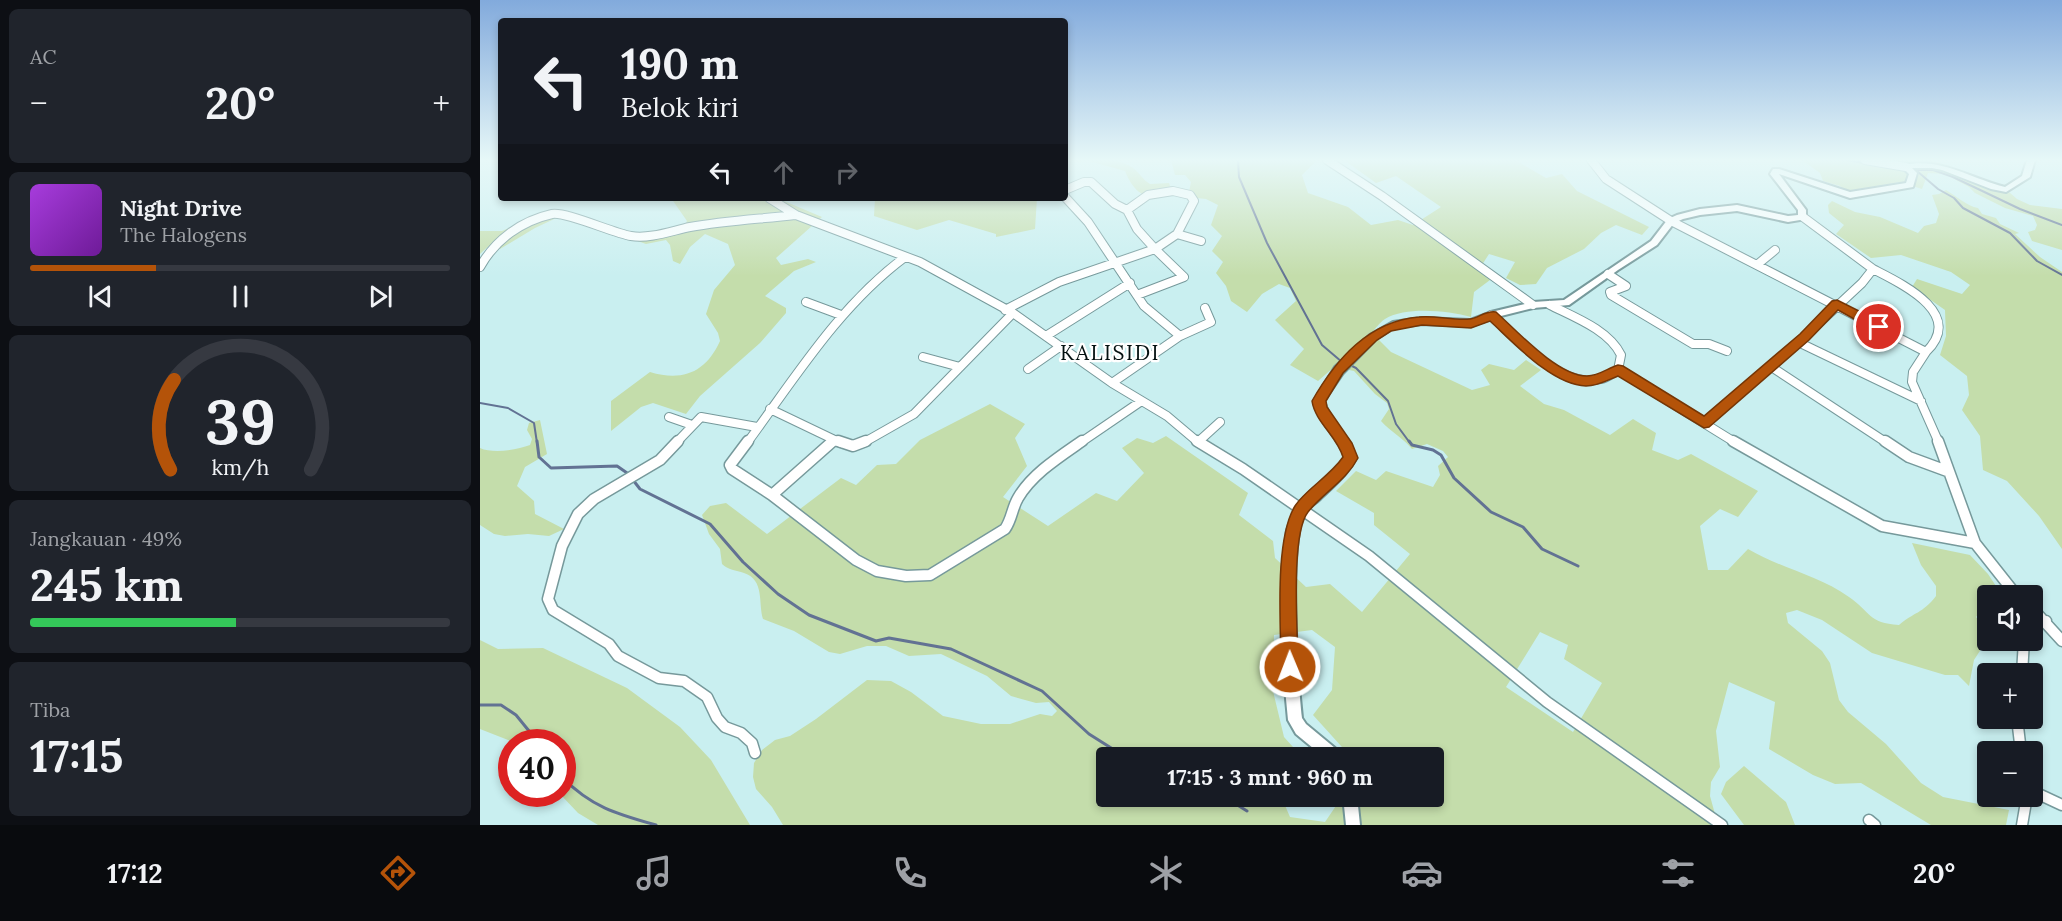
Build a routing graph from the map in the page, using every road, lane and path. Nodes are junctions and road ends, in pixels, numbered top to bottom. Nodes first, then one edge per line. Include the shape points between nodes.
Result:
1 (1109, 198) edge
2 (1143, 198) edge
3 (1192, 198) edge
4 (1385, 198) edge
5 (1637, 198) edge
6 (1794, 198) edge
7 (1068, 200) edge
8 (774, 201) edge
9 (1127, 210) junction
10 (796, 215) junction
11 (1803, 217) junction
12 (1671, 221) junction
13 (1177, 234) junction
14 (1201, 241) dead end
15 (1155, 249) junction
16 (1775, 250) dead end
17 (905, 257) junction
18 (1114, 264) junction
19 (1758, 264) junction
20 (480, 267) edge
21 (1874, 269) junction
22 (1608, 274) junction
23 (1130, 282) junction
24 (1137, 295) junction
25 (806, 302) dead end
26 (1837, 304) junction
27 (1533, 305) junction
28 (1550, 306) junction
29 (1205, 308) dead end
30 (1009, 311) junction
31 (842, 315) junction
32 (1491, 315) junction
33 (1046, 336) junction
34 (1180, 336) junction
35 (1798, 342) junction
36 (1060, 346) junction
37 (1727, 351) dead end
38 (1926, 351) junction
39 (923, 357) dead end
40 (1770, 366) junction
41 (960, 367) junction
42 (1028, 369) dead end
43 (1618, 370) junction
44 (1112, 383) junction
45 (1921, 401) junction
46 (1140, 402) junction
47 (770, 409) junction
48 (669, 417) dead end
49 (1220, 422) dead end
50 (1704, 423) junction
51 (692, 425) junction
52 (757, 427) junction
53 (834, 440) junction
54 (1198, 441) junction
55 (1947, 471) junction
56 (772, 495) junction
57 (1301, 509) junction
58 (1975, 543) junction
59 (2009, 585) edge
60 (2043, 618) edge
61 (2046, 621) joint
62 (2062, 642) edge
63 (1323, 747) edge
64 (755, 753) dead end
65 (2043, 796) edge
66 (2062, 805) edge
67 (1351, 807) edge
68 (2025, 807) edge
69 (1353, 825) edge
70 (1722, 825) edge
71 (2022, 825) edge

1 - 9 street
2 - 9 street
3 - 13 street
4 - 27 street
5 - 12 street
6 - 11 street
7 - 18 street via 1088,222
8 - 10 street
9 - 15 street
10 - 17 street
10 - 20 street via 632,236 554,213 523,225 501,240
11 - 12 street via 1788,219 1737,208 1700,212
11 - 21 street
12 - 19 street
12 - 22 street via 1654,243
13 - 14 street
13 - 15 street
15 - 18 street
15 - 24 street via 1184,278
16 - 19 street
17 - 30 street
17 - 31 street
18 - 23 street
18 - 30 street via 1059,282
19 - 26 street
21 - 26 street
21 - 38 street via 1933,308 1938,329 1933,346
22 - 28 street via 1571,302
22 - 37 street via 1626,286 1610,292 1611,296 1693,344 1709,344
23 - 24 street
23 - 33 street
24 - 34 street via 1144,306
25 - 31 street
26 - 35 street
26 - 38 street
27 - 28 street
27 - 32 street
28 - 43 street via 1616,345 1621,355
29 - 34 street via 1212,320
30 - 33 street
30 - 41 street
31 - 47 street
32 - 43 street via 1547,365 1573,378 1599,379
32 - 57 street via 1471,323 1436,320 1396,324 1373,337 1339,370 1319,405 1351,458 1339,475
33 - 36 street
34 - 44 street
35 - 40 street
35 - 45 street
36 - 42 street
36 - 44 street
38 - 45 street via 1913,372 1912,382
39 - 41 street
40 - 50 street
40 - 55 street via 1909,457
41 - 53 street via 911,417 856,446
43 - 50 street
44 - 46 street
45 - 55 street
46 - 54 street via 1167,416
46 - 56 street via 1029,481 1005,529 930,575 877,571 856,560
47 - 52 street
47 - 53 street
48 - 51 street
49 - 54 street
50 - 58 street via 1882,526
51 - 52 street via 704,417
51 - 64 street via 663,457 594,499 578,514 555,565 548,604 609,644 618,656 659,678 684,681 707,697 717,718 752,743
52 - 56 street via 730,468
53 - 56 street
54 - 57 street
55 - 58 street
57 - 63 street via 1293,530 1290,557 1293,710 1301,729
57 - 70 street via 1369,556 1547,702
58 - 59 street
60 - 61 street
61 - 62 street
65 - 66 street
67 - 69 street
68 - 71 street

